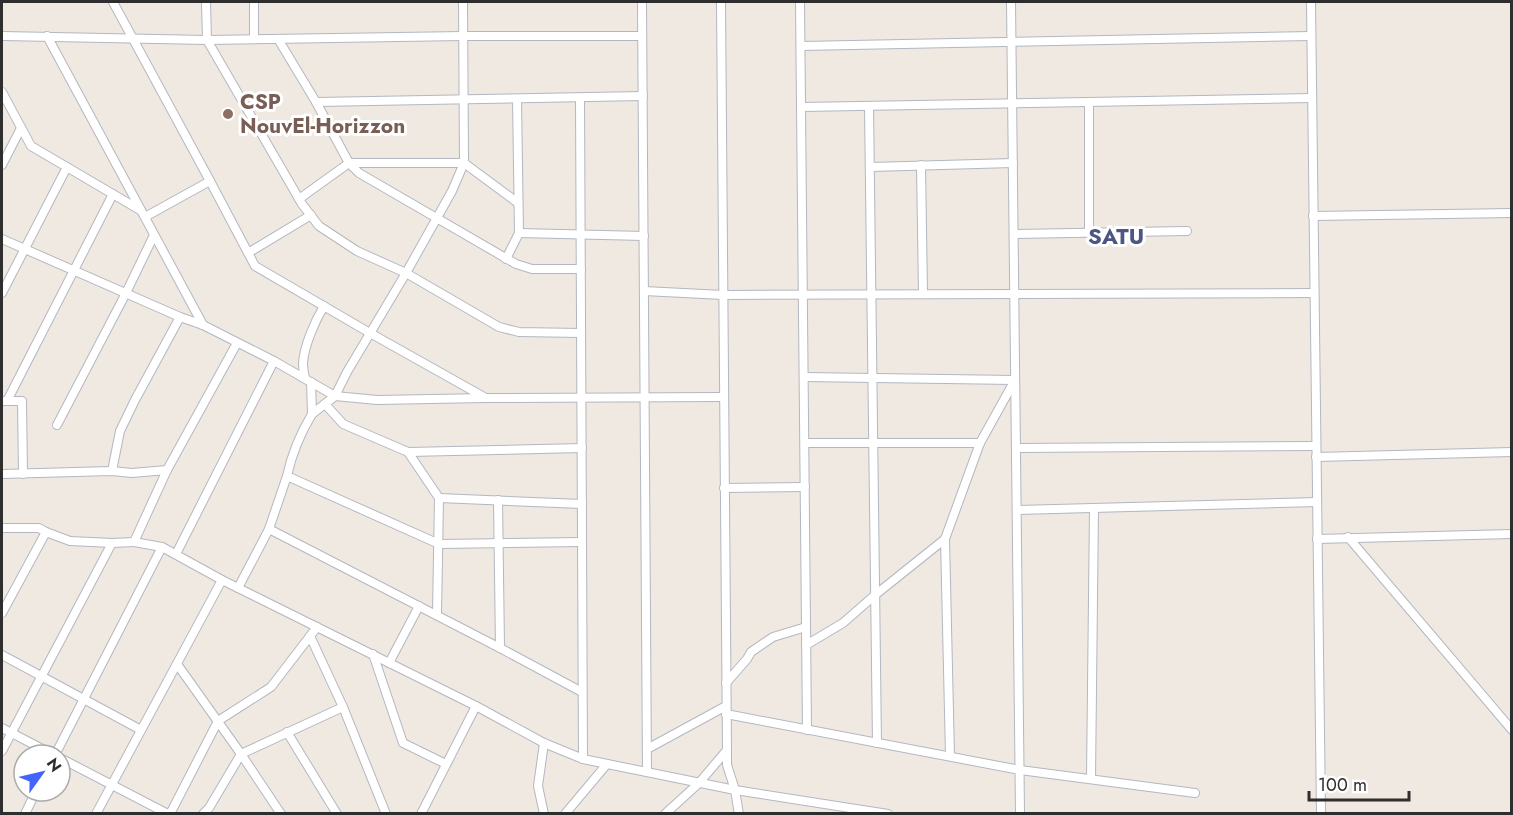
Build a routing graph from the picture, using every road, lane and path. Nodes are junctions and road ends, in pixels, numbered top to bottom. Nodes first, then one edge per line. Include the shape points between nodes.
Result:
1 (113, 2) edge
2 (206, 2) edge
3 (254, 2) edge
4 (463, 2) edge
5 (642, 2) edge
6 (721, 2) edge
7 (800, 2) edge
8 (1011, 2) edge
9 (1311, 2) edge
10 (2, 36) edge
11 (47, 36) junction
12 (463, 36) junction
13 (642, 36) junction
14 (1311, 36) junction
15 (133, 39) junction
16 (254, 39) junction
17 (278, 39) junction
18 (207, 40) junction
19 (1011, 42) junction
20 (801, 46) junction
21 (2, 92) edge
22 (643, 96) junction
23 (580, 98) junction
24 (1312, 98) junction
25 (517, 99) junction
26 (464, 100) junction
27 (316, 102) junction
28 (1089, 102) junction
29 (1012, 104) junction
30 (869, 106) junction
31 (801, 107) junction
32 (21, 128) junction
33 (349, 163) junction
34 (464, 163) junction
35 (1013, 163) junction
36 (2, 165) edge
37 (921, 165) junction
38 (67, 167) junction
39 (870, 167) junction
40 (210, 181) junction
41 (113, 194) junction
42 (299, 198) junction
43 (518, 203) junction
44 (1512, 213) edge
45 (143, 214) junction
46 (311, 215) junction
47 (1313, 216) junction
48 (437, 218) junction
49 (1187, 231) dead end
50 (1089, 232) junction
51 (519, 233) junction
52 (581, 234) junction
53 (1014, 234) junction
54 (154, 235) junction
55 (644, 236) junction
56 (2, 239) edge
57 (24, 249) junction
58 (248, 253) junction
59 (506, 258) junction
60 (581, 269) junction
61 (73, 271) junction
62 (406, 273) junction
63 (644, 291) junction
64 (2, 293) edge
65 (126, 293) junction
66 (1314, 293) junction
67 (923, 294) junction
68 (1014, 294) junction
69 (723, 295) junction
70 (803, 295) junction
71 (872, 295) junction
72 (324, 306) junction
73 (180, 317) junction
74 (203, 325) junction
75 (370, 333) junction
76 (581, 333) junction
77 (237, 343) junction
78 (274, 361) junction
79 (804, 377) junction
80 (873, 378) junction
81 (308, 380) junction
82 (1015, 380) junction
83 (335, 396) junction
84 (645, 397) junction
85 (724, 397) junction
86 (485, 398) junction
87 (581, 398) junction
88 (4, 401) edge
89 (325, 404) junction
90 (312, 414) junction
91 (57, 425) dead end
92 (805, 443) junction
93 (873, 443) junction
94 (980, 443) junction
95 (1316, 446) junction
96 (582, 448) junction
97 (1016, 448) junction
98 (408, 452) junction
99 (1512, 453) edge
100 (1316, 457) junction
101 (167, 470) junction
102 (112, 471) junction
103 (2, 474) edge
104 (23, 474) junction
105 (287, 476) junction
106 (805, 487) junction
107 (724, 488) junction
108 (439, 498) junction
109 (498, 500) junction
110 (1317, 502) junction
111 (582, 504) junction
112 (1094, 508) junction
113 (1017, 510) junction
114 (2, 528) edge
115 (269, 529) junction
116 (46, 532) junction
117 (1512, 534) edge
118 (1348, 537) junction
119 (1317, 539) junction
120 (945, 540) junction
121 (134, 542) junction
122 (582, 542) junction
123 (112, 543) junction
124 (498, 543) junction
125 (439, 544) junction
126 (162, 546) junction
127 (176, 554) junction
128 (222, 580) junction
129 (238, 588) junction
130 (875, 595) junction
131 (420, 606) junction
132 (2, 613) edge
133 (437, 615) junction
134 (317, 627) junction
135 (806, 627) junction
136 (309, 636) junction
137 (806, 645) junction
138 (500, 648) junction
139 (373, 654) junction
140 (2, 655) edge
141 (389, 663) junction
142 (177, 664) junction
143 (41, 676) junction
144 (726, 683) junction
145 (582, 692) junction
146 (84, 699) junction
147 (476, 706) junction
148 (343, 707) junction
149 (726, 710) junction
150 (218, 721) junction
151 (2, 728) edge
152 (141, 730) junction
153 (807, 730) junction
154 (1512, 730) edge
155 (287, 732) junction
156 (11, 733) junction
157 (31, 743) edge
158 (60, 743) edge
159 (544, 743) junction
160 (877, 743) junction
161 (647, 749) junction
162 (727, 750) junction
163 (2, 751) edge
164 (241, 754) junction
165 (950, 756) junction
166 (583, 759) junction
167 (72, 764) edge
168 (446, 764) junction
169 (607, 764) junction
170 (1020, 770) junction
171 (647, 772) junction
172 (1091, 779) junction
173 (699, 783) junction
174 (112, 785) junction
175 (735, 790) junction
176 (1195, 793) dead end
177 (834, 809) edge
178 (96, 813) edge
179 (169, 813) edge
180 (203, 813) edge
181 (281, 813) edge
182 (337, 813) edge
183 (386, 813) edge
184 (421, 813) edge
185 (544, 813) edge
186 (565, 813) edge
187 (665, 813) edge
188 (739, 813) edge
189 (879, 813) edge
190 (888, 813) edge
191 (1020, 813) edge
192 (1321, 813) edge

1 - 15 street
2 - 18 street
3 - 16 street
4 - 12 street
5 - 13 street
6 - 69 street
7 - 20 street
8 - 19 street
9 - 14 street
10 - 11 street
11 - 15 street
11 - 45 street
12 - 13 street
12 - 17 street
12 - 26 street
13 - 22 street
14 - 19 street
14 - 24 street
15 - 18 street
15 - 40 street
16 - 17 street
16 - 18 street
17 - 27 street
18 - 42 street
19 - 20 street
19 - 29 street
20 - 31 street
21 - 32 street
22 - 23 street
22 - 55 street
23 - 25 street
23 - 52 street
24 - 28 street
24 - 47 street
25 - 26 street
25 - 43 street
26 - 27 street
26 - 34 street
27 - 33 street
28 - 29 street
28 - 50 street
29 - 30 street
29 - 35 street
30 - 31 street
30 - 39 street
31 - 70 street
32 - 36 street
32 - 38 street via 31,146
33 - 34 street
33 - 42 street
33 - 48 street
34 - 43 street
34 - 48 street
35 - 37 street
35 - 53 street
37 - 39 street
37 - 67 street
38 - 41 street
38 - 57 street
39 - 71 street
40 - 45 street
40 - 58 street
41 - 45 street
41 - 61 street
42 - 46 street
43 - 51 street
44 - 47 street
45 - 54 street
46 - 58 street
46 - 62 street via 319,226 357,251
47 - 66 street
48 - 59 street
48 - 62 street
49 - 50 street
50 - 53 street
51 - 52 street
51 - 59 street
52 - 55 street
52 - 60 street
53 - 68 street
54 - 65 street
54 - 74 street
55 - 63 street
56 - 57 street
57 - 61 street
57 - 64 street
58 - 72 street via 255,266
59 - 60 street via 532,269
60 - 76 street
61 - 65 street
61 - 88 street
62 - 75 street
62 - 76 street via 500,327 519,332
63 - 69 street
63 - 84 street
65 - 73 street
65 - 91 street
66 - 68 street
66 - 95 street
67 - 68 street
67 - 71 street
68 - 82 street
69 - 70 street
69 - 85 street
70 - 71 street
70 - 79 street
71 - 80 street
72 - 75 street
72 - 81 street via 303,363
73 - 74 street
73 - 102 street via 120,431
74 - 77 street
75 - 83 street
75 - 86 street
76 - 87 street
77 - 78 street
77 - 101 street
78 - 81 street
78 - 127 street
79 - 80 street
79 - 92 street
80 - 82 street
80 - 93 street
81 - 83 street
81 - 90 street
82 - 94 street
82 - 97 street
83 - 86 street via 378,400
83 - 89 street
84 - 85 street
84 - 87 street
84 - 161 street
85 - 107 street
86 - 87 street
87 - 96 street
88 - 104 street via 22,401
89 - 90 street
89 - 98 street via 343,424
90 - 105 street via 299,436
92 - 93 street
92 - 106 street
93 - 94 street
93 - 130 street
94 - 120 street
95 - 97 street
95 - 100 street
96 - 98 street
96 - 111 street
97 - 113 street
98 - 108 street
99 - 100 street
100 - 110 street
101 - 102 street
101 - 121 street
102 - 104 street
103 - 104 street
105 - 115 street
105 - 125 street
106 - 107 street
106 - 135 street
107 - 144 street
108 - 109 street
108 - 125 street
109 - 111 street
109 - 124 street
110 - 112 street
110 - 119 street
111 - 122 street
112 - 113 street
112 - 172 street
113 - 170 street
114 - 116 street via 39,528
115 - 129 street
115 - 131 street
116 - 123 street via 70,541
116 - 132 street
117 - 118 street
118 - 119 street
118 - 154 street
119 - 192 street
120 - 130 street
120 - 165 street
121 - 123 street
121 - 126 street
122 - 124 street
122 - 145 street
123 - 143 street
124 - 125 street
124 - 138 street
125 - 133 street
126 - 127 street
126 - 146 street
127 - 128 street
128 - 129 street
128 - 142 street
129 - 134 street
130 - 137 street via 843,623
130 - 160 street
131 - 133 street
131 - 141 street
133 - 138 street
134 - 136 street
134 - 139 street
135 - 137 street
135 - 144 street via 773,637 751,652
136 - 148 street
136 - 150 street via 271,687
137 - 153 street
138 - 145 street
139 - 141 street
139 - 168 street via 403,743
140 - 143 street
141 - 147 street
142 - 150 street
142 - 152 street
143 - 146 street
143 - 156 street
144 - 149 street
145 - 166 street
146 - 152 street
146 - 158 street
147 - 159 street
147 - 168 street
148 - 155 street
148 - 183 street
149 - 153 street
149 - 161 street
149 - 162 street
150 - 164 street
150 - 179 street
151 - 156 street
152 - 174 street
153 - 160 street
155 - 164 street
155 - 182 street
156 - 157 street
156 - 163 street
159 - 166 street
159 - 185 street via 538,786
160 - 165 street
161 - 171 street
162 - 173 street
162 - 175 street
164 - 180 street
164 - 181 street
165 - 170 street
166 - 169 street
167 - 174 street
168 - 184 street
169 - 171 street
169 - 186 street
170 - 172 street
170 - 191 street
171 - 173 street
172 - 176 street
173 - 175 street
173 - 187 street
174 - 178 street
174 - 179 street
175 - 177 street
175 - 188 street
177 - 189 street
189 - 190 street

